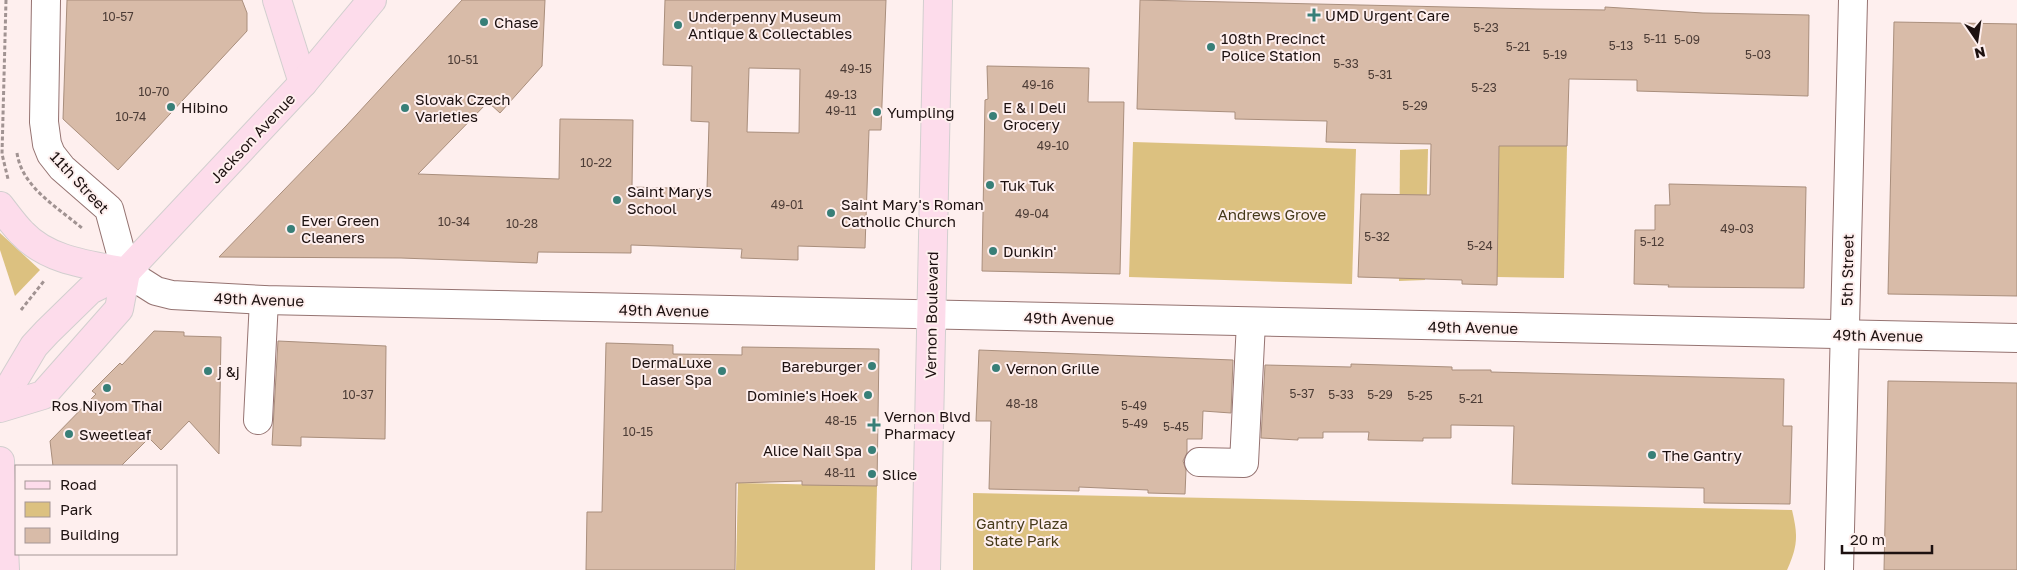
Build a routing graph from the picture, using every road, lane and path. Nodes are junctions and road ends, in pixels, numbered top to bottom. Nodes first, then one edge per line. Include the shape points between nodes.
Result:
1 (46, 0) edge
2 (277, 0) edge
3 (372, 0) edge
4 (938, 0) edge
5 (1853, 0) edge
6 (303, 83) junction
7 (0, 206) edge
8 (126, 272) junction
9 (48, 276) dead end
10 (264, 300) junction
11 (21, 310) dead end
12 (932, 316) junction
13 (1251, 322) junction
14 (1845, 334) junction
15 (2017, 338) edge
16 (0, 403) edge
17 (0, 408) edge
18 (258, 420) dead end
19 (0, 461) edge
20 (1199, 462) dead end
21 (5, 570) edge
22 (926, 570) edge
23 (1839, 570) edge

1 - 8 street, 11th Street via 44,122 47,144 55,160 109,209
2 - 6 main road
3 - 6 main road, Jackson Avenue
4 - 12 main road, Vernon Boulevard
5 - 14 street, 5th Street
6 - 8 main road, Jackson Avenue
7 - 8 main road via 22,234 47,251 63,259
8 - 10 street, 49th Avenue via 156,291 172,295
8 - 16 main road, Jackson Avenue via 90,290 34,346
8 - 17 main road via 119,309 43,395
9 - 11 path
10 - 12 street, 49th Avenue
10 - 18 street
12 - 13 street, 49th Avenue
12 - 22 main road, Vernon Boulevard
13 - 14 street, 49th Avenue
13 - 20 street via 1244,463
14 - 15 street, 49th Avenue
14 - 23 street, 5th Street
19 - 21 main road

